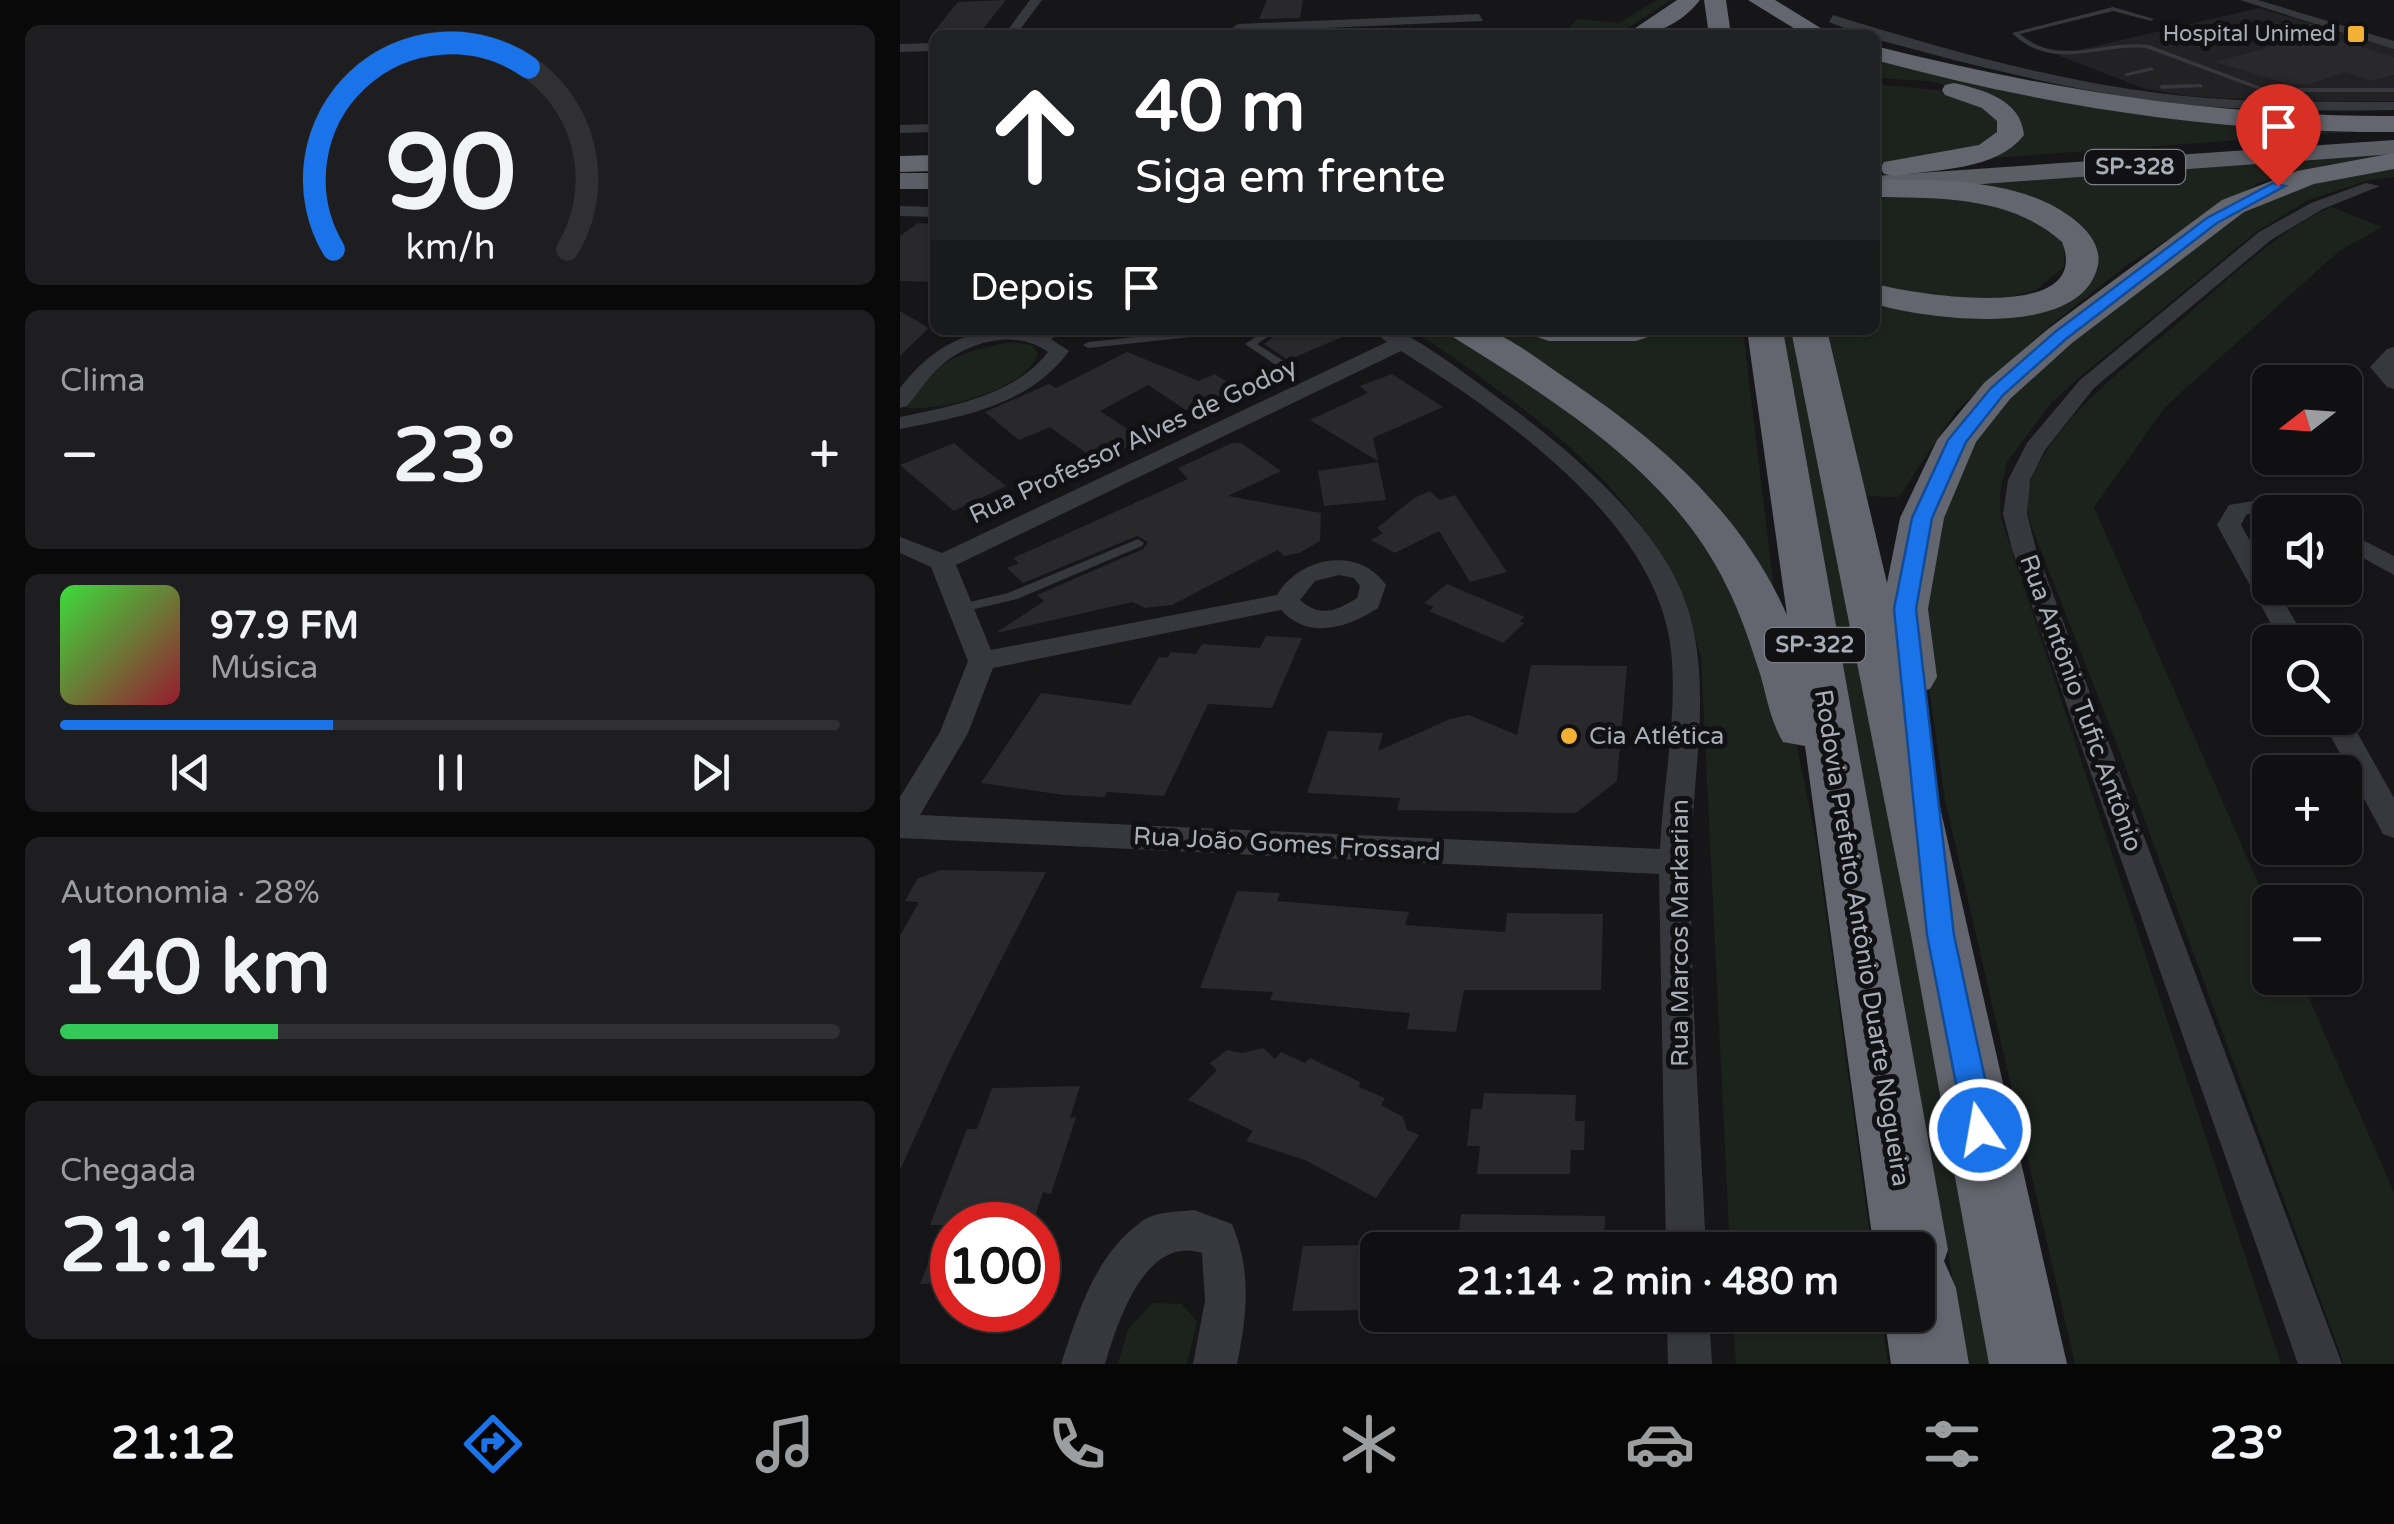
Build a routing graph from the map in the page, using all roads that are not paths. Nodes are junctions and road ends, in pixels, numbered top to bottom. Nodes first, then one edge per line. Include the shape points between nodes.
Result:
1 (1036, 0) edge
2 (1476, 0) edge
3 (1689, 0) edge
4 (1714, 0) edge
5 (2246, 0) edge
6 (1748, 6) edge
7 (1479, 18) junction
8 (2152, 19) dead end
9 (2323, 24) junction
10 (1239, 26) edge
11 (1827, 27) edge
12 (2260, 28) dead end
13 (1014, 30) edge
14 (1481, 30) edge
15 (1644, 30) edge
16 (1719, 30) edge
17 (2279, 34) junction
18 (1880, 36) edge
19 (2292, 37) dead end
20 (2394, 45) edge
21 (930, 47) edge
22 (900, 48) edge
23 (1880, 54) edge
24 (2152, 70) dead end
25 (2126, 74) dead end
26 (1880, 81) edge
27 (2394, 82) edge
28 (2383, 85) junction
29 (2200, 86) dead end
30 (2162, 87) dead end
31 (2266, 90) junction
32 (2394, 90) edge
33 (2312, 100) junction
34 (2394, 106) edge
35 (2394, 124) edge
36 (930, 128) edge
37 (900, 129) edge
38 (2394, 136) edge
39 (2394, 148) edge
40 (900, 166) edge
41 (930, 166) edge
42 (1880, 170) edge
43 (1880, 171) edge
44 (2383, 174) edge
45 (900, 181) edge
46 (930, 181) edge
47 (1880, 186) edge
48 (1880, 186) edge
49 (900, 211) edge
50 (930, 212) edge
51 (1880, 295) edge
52 (1006, 335) edge
53 (1053, 335) edge
54 (1181, 335) edge
55 (1265, 335) edge
56 (1473, 335) edge
57 (1766, 335) edge
58 (1810, 335) edge
59 (1392, 336) edge
60 (1088, 345) dead end
61 (2394, 354) edge
62 (1286, 367) dead end
63 (2394, 383) edge
64 (900, 402) edge
65 (900, 423) edge
66 (2252, 505) edge
67 (1138, 542) dead end
68 (900, 544) edge
69 (2362, 548) edge
70 (942, 562) junction
71 (2252, 566) edge
72 (2394, 567) edge
73 (1287, 601) dead end
74 (962, 608) junction
75 (982, 661) junction
76 (2343, 735) edge
77 (900, 824) edge
78 (2394, 826) edge
79 (1675, 862) junction
80 (1940, 935) junction
81 (1865, 960) junction
82 (1685, 1232) edge
83 (1909, 1232) edge
84 (1689, 1332) edge
85 (1925, 1332) edge
86 (1084, 1364) edge
87 (1215, 1364) edge
88 (1690, 1364) edge
89 (1930, 1364) edge
90 (2028, 1364) edge
91 (2320, 1364) edge

1 - 13 street
2 - 7 street
3 - 15 highway
4 - 16 highway
5 - 9 street
6 - 11 highway
7 - 10 street
7 - 14 street
8 - 31 lane via 2113,9 2015,33 2056,54 2147,46
9 - 17 lane
9 - 20 street
12 - 17 lane
17 - 19 lane
18 - 33 street via 2130,93
21 - 22 street
23 - 35 highway via 2036,92 2167,114 2277,124
24 - 25 lane
26 - 42 highway via 1963,92 1991,103 2013,126 2008,139 1987,152
27 - 28 lane
28 - 32 lane
28 - 33 lane via 2347,82
29 - 30 lane
31 - 33 lane
31 - 33 lane
32 - 33 lane
33 - 34 street
36 - 37 street
38 - 43 highway, SP-328
39 - 47 highway, SP-328
40 - 41 highway
44 - 80 highway via 2307,177 2233,206 2060,336 1997,391 1957,440 1922,518 1905,609
44 - 91 street, Rua Antônio Tufic Antônio via 2264,236 2088,384 2035,448 2015,497 2024,549
45 - 46 highway
48 - 51 highway via 2015,204 2068,231 2082,258 2079,273 2058,292 2006,307 1930,308
49 - 50 street
52 - 64 street via 940,355
53 - 65 street via 1059,351 1051,367 1021,387
54 - 60 lane
55 - 62 lane via 1250,344
56 - 81 highway via 1564,392 1642,454 1738,564 1783,665
57 - 81 highway, Rodovia Prefeito Antônio Duarte Nogueira / SP-322
58 - 80 highway, SP-322
59 - 70 street, Rua Professor Alves de Godoy
59 - 79 street, Rua Marcos Markarian via 1470,384 1552,447 1621,522 1667,586 1685,672
61 - 63 street via 2380,367
66 - 71 street via 2237,510 2229,525
67 - 74 lane via 1012,596
68 - 70 street
69 - 72 street
70 - 74 street
73 - 75 street
74 - 75 street
75 - 77 street via 954,732
76 - 78 street
77 - 79 street, Rua João Gomes Frossard
79 - 82 street, Rua Marcos Markarian
80 - 90 highway, SP-322
81 - 83 highway, Rodovia Prefeito Antônio Duarte Nogueira / SP-322
84 - 88 street
85 - 89 highway
86 - 87 street via 1121,1272 1156,1235 1194,1230 1218,1238 1228,1266 1227,1313

